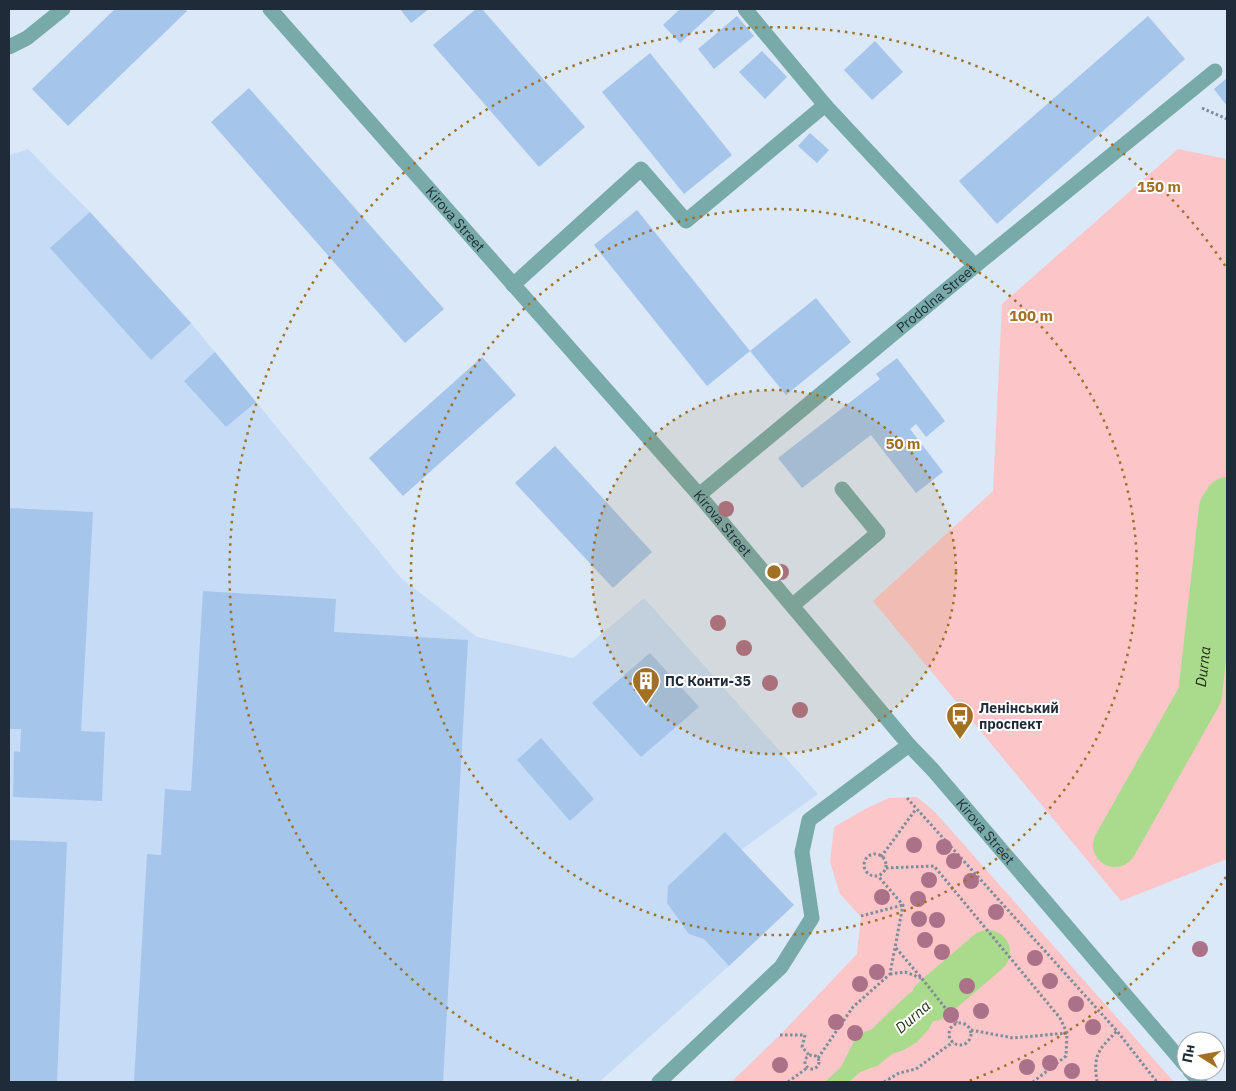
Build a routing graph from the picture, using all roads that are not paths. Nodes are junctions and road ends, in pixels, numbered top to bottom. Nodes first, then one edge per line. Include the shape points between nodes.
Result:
1 (63, 9) edge
2 (745, 9) edge
3 (278, 11) edge
4 (9, 47) edge
5 (1215, 71) dead end
6 (825, 105) junction
7 (975, 266) junction
8 (513, 285) junction
9 (842, 489) dead end
10 (700, 495) junction
11 (793, 605) junction
12 (909, 745) junction
13 (1176, 1054) edge
14 (658, 1082) edge

1 - 4 street
2 - 6 street, Prodolna Street
3 - 8 street, Kirova Street
5 - 7 street
6 - 7 street, Prodolna Street
6 - 8 street via 686,221 641,169
7 - 10 street, Prodolna Street
8 - 10 street, Kirova Street
9 - 11 street via 878,533
10 - 11 street, Kirova Street
11 - 12 street, Kirova Street
12 - 13 street, Kirova Street
12 - 14 street via 809,820 802,852 812,918 781,967

